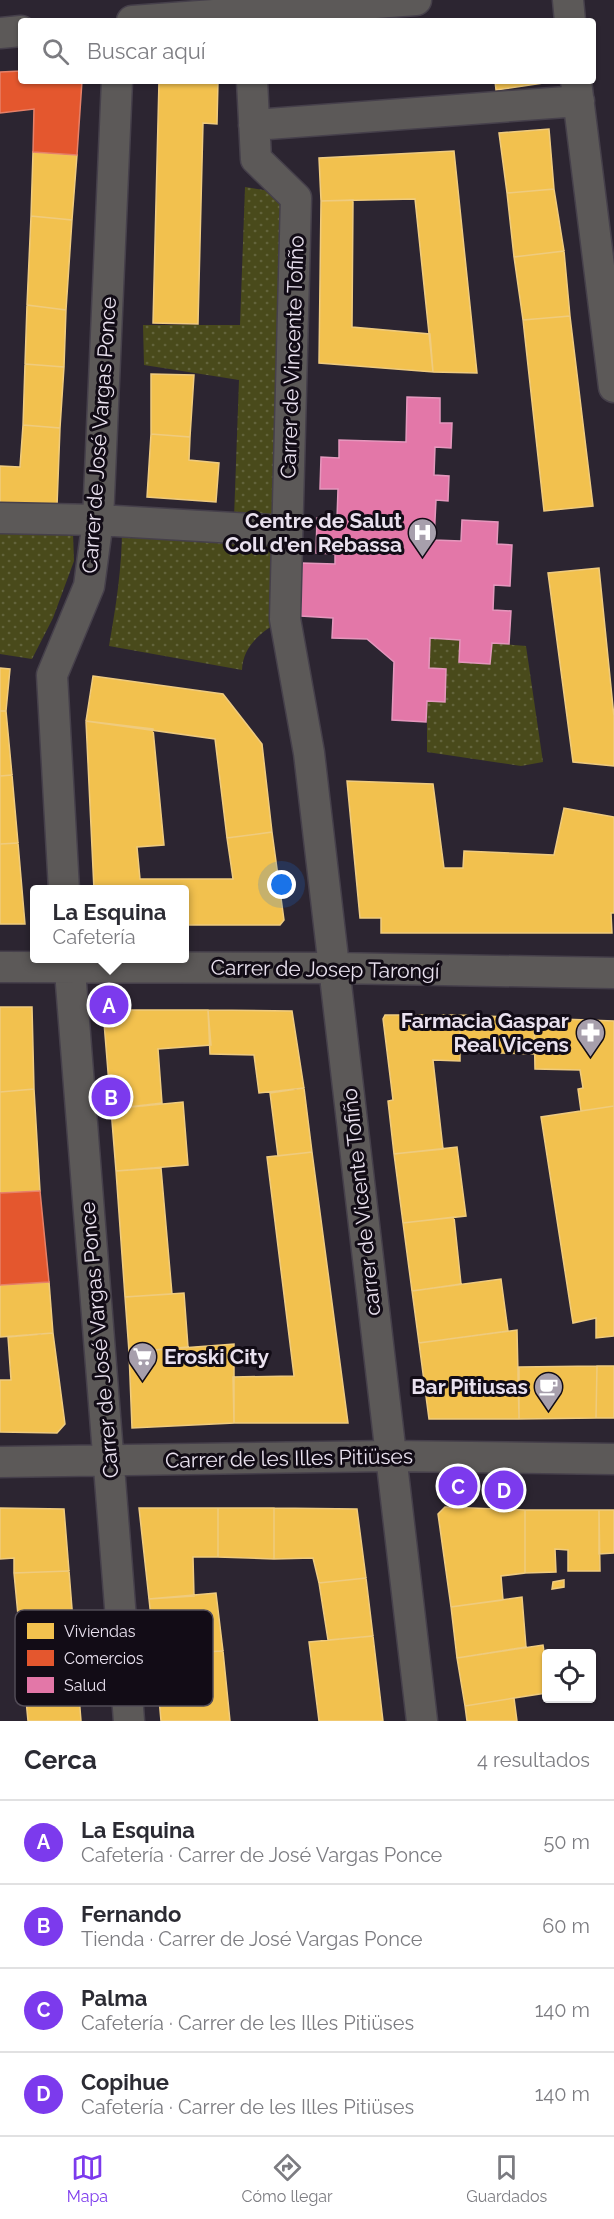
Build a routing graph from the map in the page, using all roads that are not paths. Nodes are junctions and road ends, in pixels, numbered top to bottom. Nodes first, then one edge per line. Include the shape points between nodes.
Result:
1 (416, 0) edge
2 (568, 0) edge
3 (248, 17) edge
4 (219, 18) edge
5 (570, 18) edge
6 (18, 31) edge
7 (0, 33) edge
8 (117, 84) edge
9 (252, 84) edge
10 (578, 91) edge
11 (255, 125) junction
12 (614, 387) edge
13 (0, 518) edge
14 (98, 520) junction
15 (287, 531) junction
16 (298, 684) joint
17 (64, 885) edge
18 (69, 963) edge
19 (0, 967) edge
20 (335, 968) junction
21 (614, 973) edge
22 (389, 1456) junction
23 (614, 1459) edge
24 (109, 1460) junction
25 (0, 1462) edge
26 (120, 1610) edge
27 (128, 1706) edge
28 (129, 1721) edge
29 (422, 1721) edge

1 - 3 street
2 - 5 street
3 - 4 street
6 - 7 street
8 - 14 street, Carrer de José Vargas Ponce
9 - 11 street, Carrer de Vincente Tofiño
10 - 11 street
10 - 12 street
11 - 15 street, Carrer de Vincente Tofiño via 256,159 296,198
13 - 14 street
14 - 15 street
14 - 17 street, Carrer de José Vargas Ponce via 89,586 52,675
15 - 16 street, Carrer de Vincente Tofiño via 285,619
16 - 20 street, carrer de Vicente Tofiño
18 - 19 street, Carrer de Josep Tarongí
18 - 20 street, Carrer de Josep Tarongí
18 - 24 street, Carrer de José Vargas Ponce
20 - 21 street, Carrer de Josep Tarongí
20 - 22 street, carrer de Vicente Tofiño
22 - 23 street, Carrer de les Illes Pitiüses
22 - 24 street, Carrer de les Illes Pitiüses
22 - 29 street, carrer de Vicente Tofiño
24 - 25 street, Carrer de les Illes Pitiüses
24 - 26 street, Carrer de José Vargas Ponce
27 - 28 street, Carrer de José Vargas Ponce

